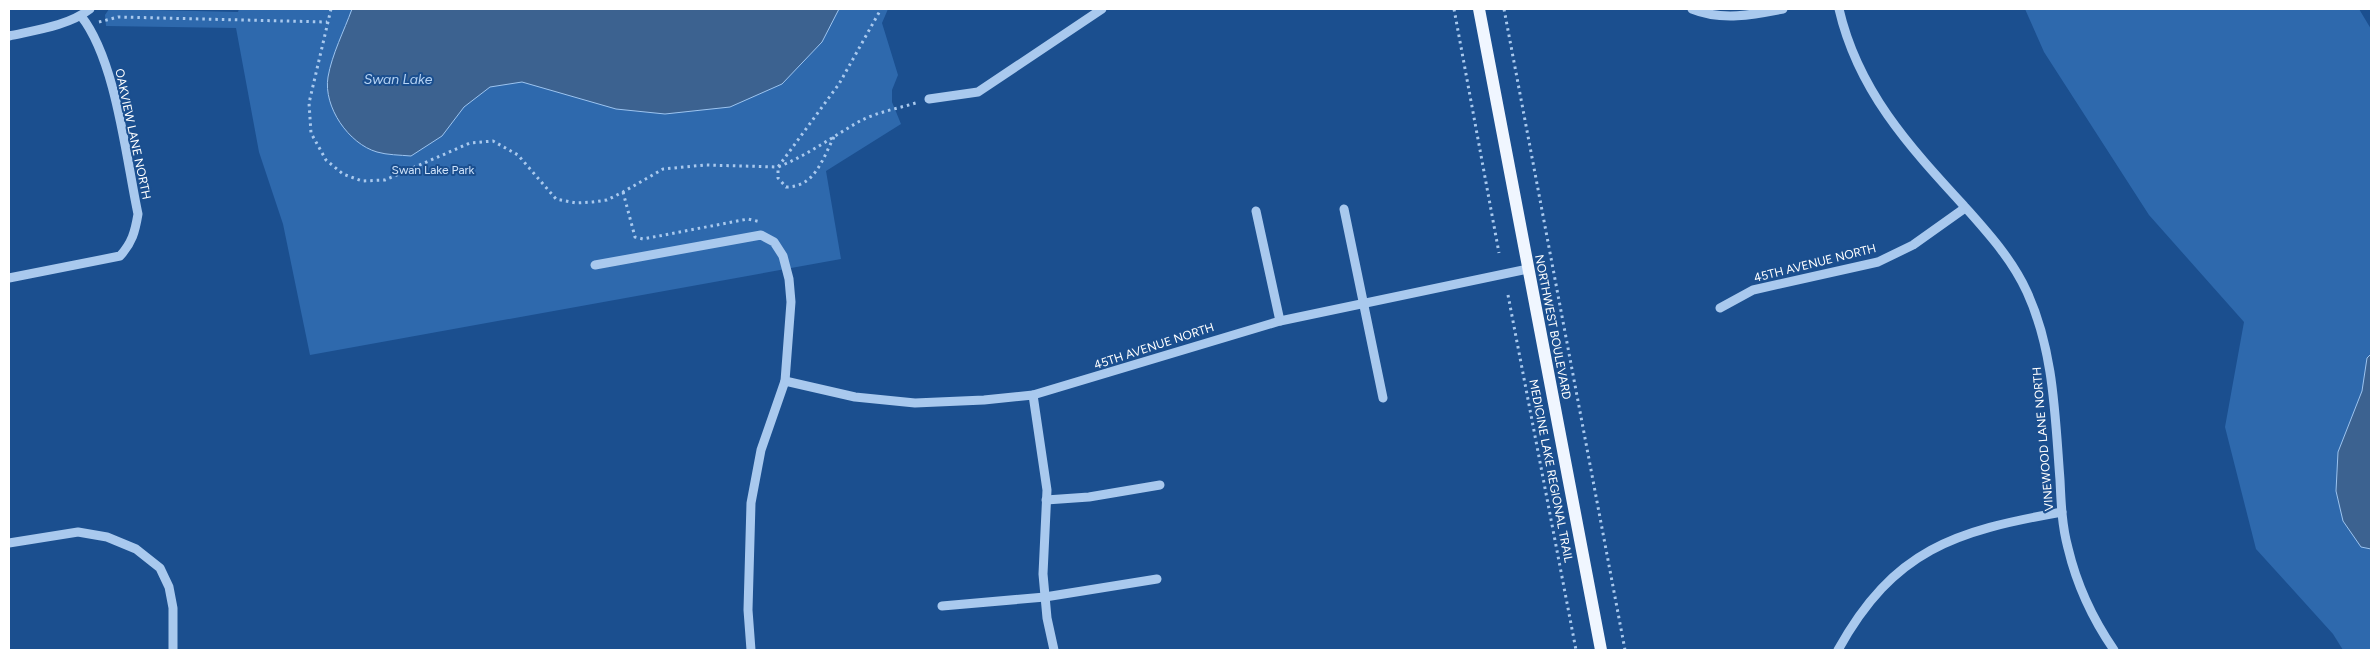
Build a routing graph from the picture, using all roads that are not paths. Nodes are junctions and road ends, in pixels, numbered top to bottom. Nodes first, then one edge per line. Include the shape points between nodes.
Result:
1 (90, 9) edge
2 (1102, 9) edge
3 (1479, 9) edge
4 (1692, 9) edge
5 (1783, 9) edge
6 (1839, 9) edge
7 (81, 16) junction
8 (9, 36) edge
9 (929, 99) road end
10 (1965, 208) junction
11 (1344, 209) dead end
12 (1256, 211) dead end
13 (595, 265) dead end
14 (1528, 269) junction
15 (9, 278) edge
16 (1363, 303) junction
17 (1720, 308) dead end
18 (1280, 321) junction
19 (785, 381) junction
20 (1033, 395) junction
21 (1383, 398) dead end
22 (1160, 485) dead end
23 (1046, 500) junction
24 (2062, 512) junction
25 (9, 543) edge
26 (1157, 579) dead end
27 (1045, 597) junction
28 (942, 606) dead end
29 (173, 650) edge
30 (751, 650) edge
31 (1054, 650) edge
32 (1601, 650) edge
33 (1838, 650) edge
34 (2114, 650) edge

1 - 7 street
2 - 9 street via 978,92
3 - 14 main road, NORTHWEST BOULEVARD
4 - 5 street via 1728,16
6 - 10 street, VINEWOOD LANE NORTH via 1860,73 1880,106
7 - 8 street
7 - 15 street, OAKVIEW LANE NORTH via 105,61 112,89 138,214 131,244 120,256 107,260
10 - 17 street, 45TH AVENUE NORTH via 1913,245 1878,262 1753,290
10 - 24 street, VINEWOOD LANE NORTH via 1985,227 2007,257 2027,292 2043,335 2052,379
11 - 16 street
12 - 18 street
13 - 19 street via 761,235 774,242 783,256 789,279 790,330
14 - 16 street, 45TH AVENUE NORTH
14 - 32 main road, NORTHWEST BOULEVARD
16 - 18 street, 45TH AVENUE NORTH
16 - 21 street
18 - 20 street, 45TH AVENUE NORTH
19 - 20 street, 45TH AVENUE NORTH via 855,397 915,403
19 - 30 street via 761,450 751,503 748,610
20 - 23 street via 1043,453
22 - 23 street via 1089,497
23 - 27 street
24 - 33 street via 2003,523 1933,548 1903,568 1876,594
24 - 34 street, VINEWOOD LANE NORTH via 2079,584 2094,620
25 - 29 street via 78,532 107,537 136,549 160,568 169,587 173,608
26 - 27 street
27 - 28 street
27 - 31 street

